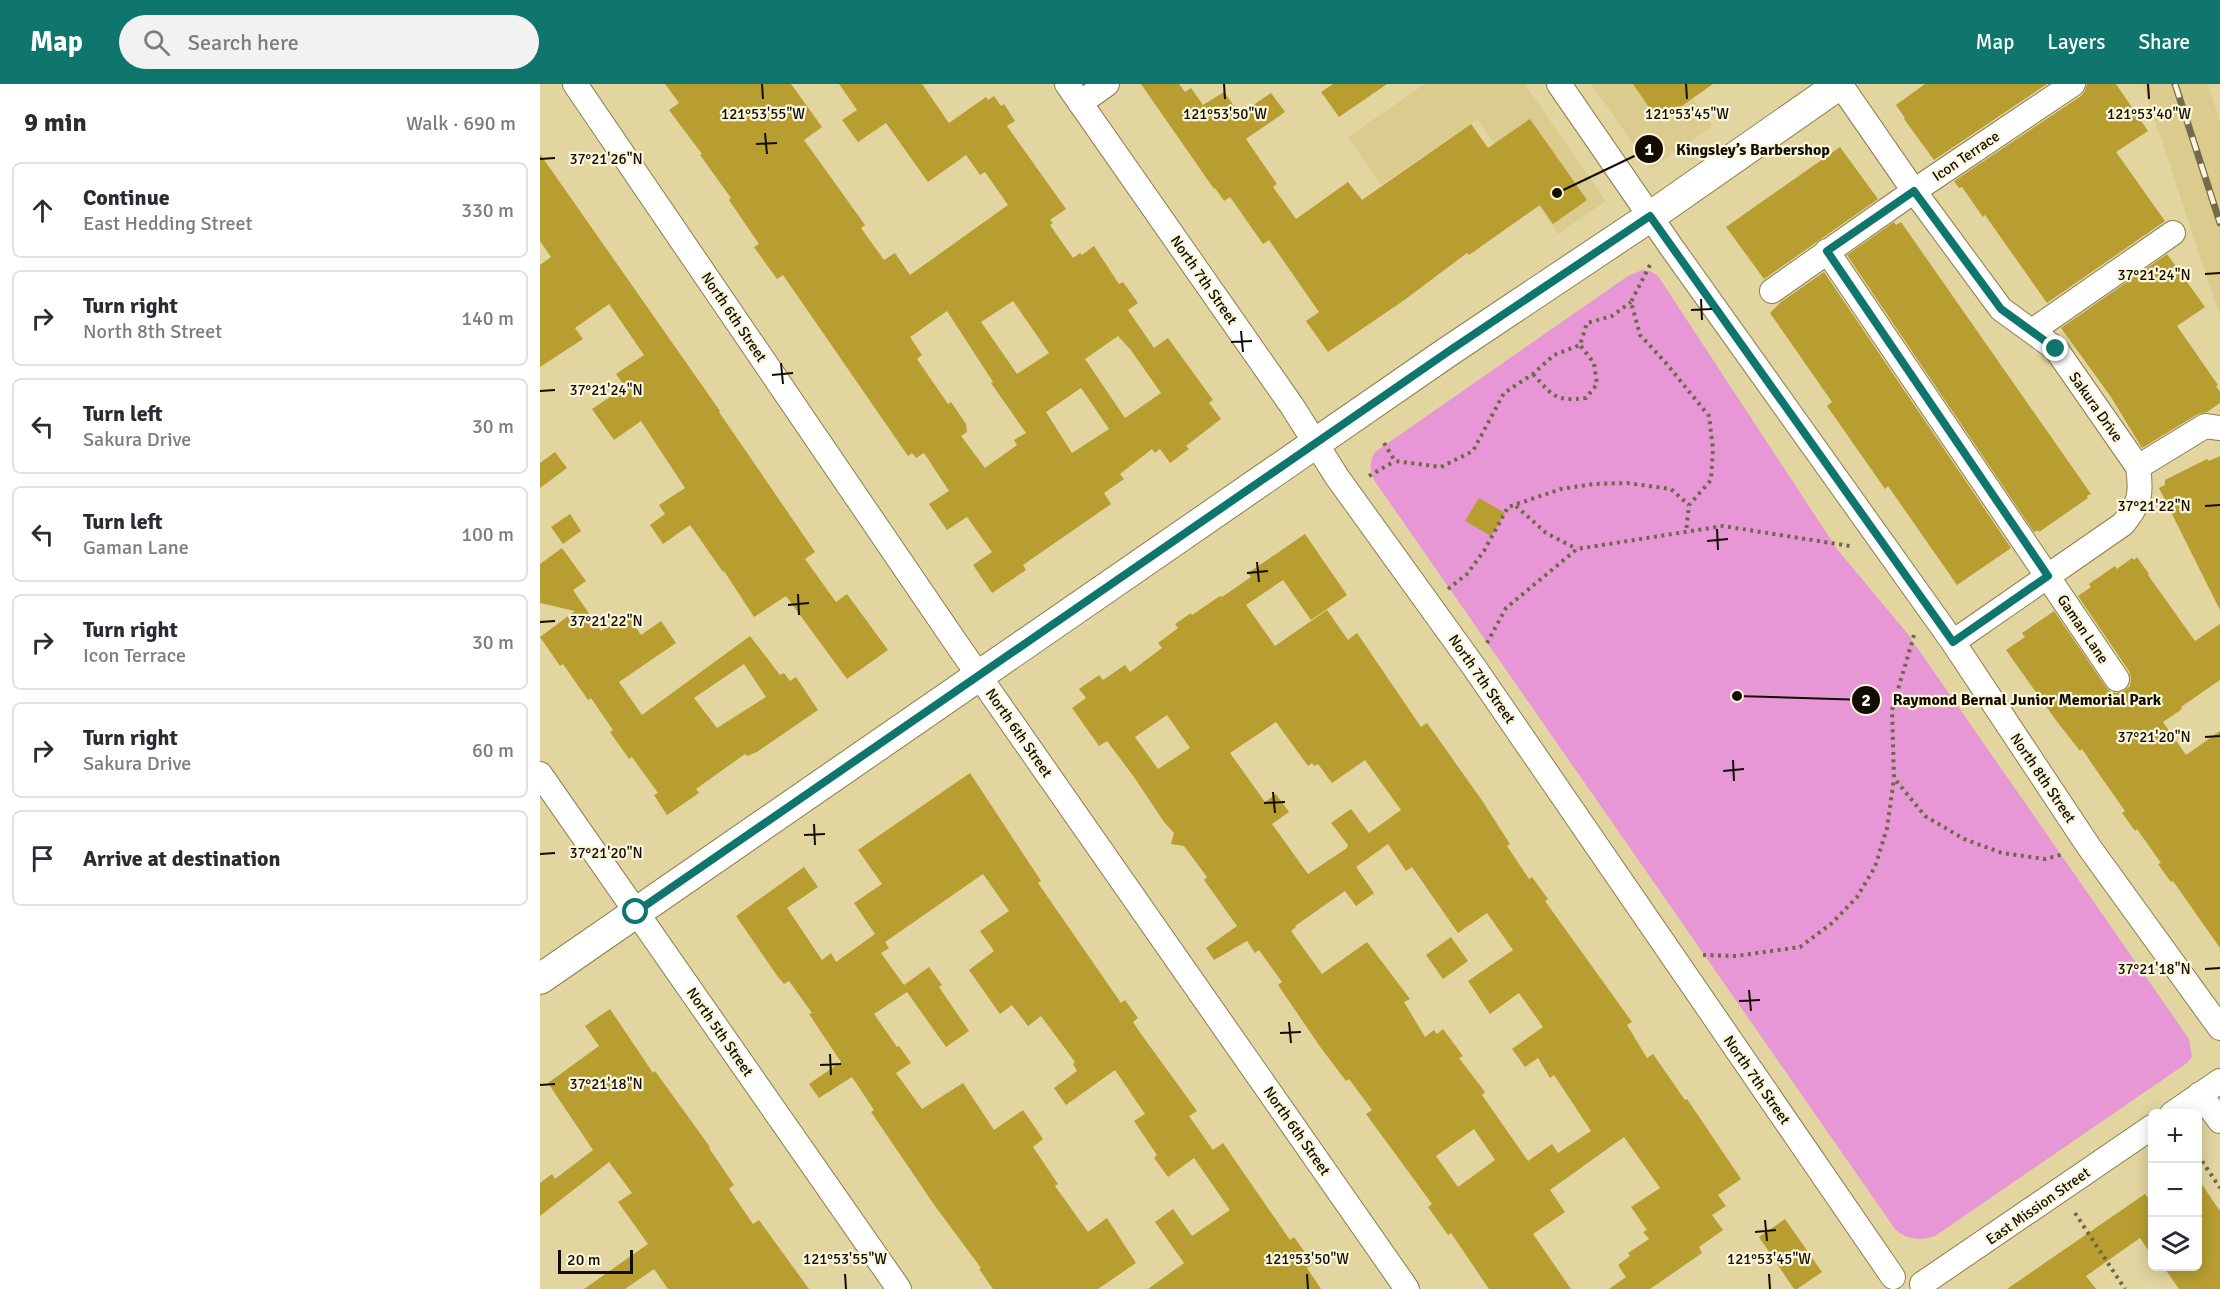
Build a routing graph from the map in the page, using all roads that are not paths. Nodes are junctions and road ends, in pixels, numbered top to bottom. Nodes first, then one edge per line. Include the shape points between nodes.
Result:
1 (575, 84) edge
2 (1107, 84) edge
3 (1558, 84) edge
4 (1840, 84) edge
5 (2073, 84) edge
6 (1074, 93) edge
7 (1914, 191) junction
8 (1650, 216) junction
9 (2174, 233) dead end
10 (1827, 251) junction
11 (1772, 291) dead end
12 (2032, 331) junction
13 (2220, 428) edge
14 (1317, 444) junction
15 (2138, 467) junction
16 (2048, 576) junction
17 (1953, 642) junction
18 (979, 676) junction
19 (2118, 679) dead end
20 (540, 774) edge
21 (636, 912) junction
22 (540, 979) edge
23 (2220, 1028) edge
24 (2210, 1087) edge
25 (2178, 1109) edge
26 (2220, 1121) edge
27 (2148, 1130) edge
28 (1889, 1283) edge
29 (1923, 1287) edge
30 (899, 1289) edge
31 (1407, 1289) edge

1 - 18 street, North 6th Street
2 - 6 street
3 - 8 street, North 8th Street
4 - 7 street, Sakura Drive
4 - 8 main road
5 - 7 street, Icon Terrace
6 - 14 street, North 7th Street
7 - 10 street, Icon Terrace
7 - 12 street, Sakura Drive via 2001,309
8 - 14 main road
8 - 17 street, North 8th Street
9 - 12 street
10 - 11 street, Icon Terrace
10 - 16 street, Gaman Lane
12 - 15 street, Sakura Drive via 2056,349
13 - 15 street via 2205,426
14 - 18 main road
14 - 28 street, North 7th Street via 1474,667
15 - 16 street via 2137,507 2123,524
16 - 17 street
16 - 19 street, Gaman Lane
17 - 23 street, North 8th Street via 2089,847
18 - 21 main road
18 - 31 street, North 6th Street
20 - 21 street, North 5th Street
21 - 22 main road
21 - 30 street, North 5th Street
24 - 25 street
24 - 26 street
27 - 29 street, East Mission Street
28 - 29 street via 1899,1274 1913,1275

